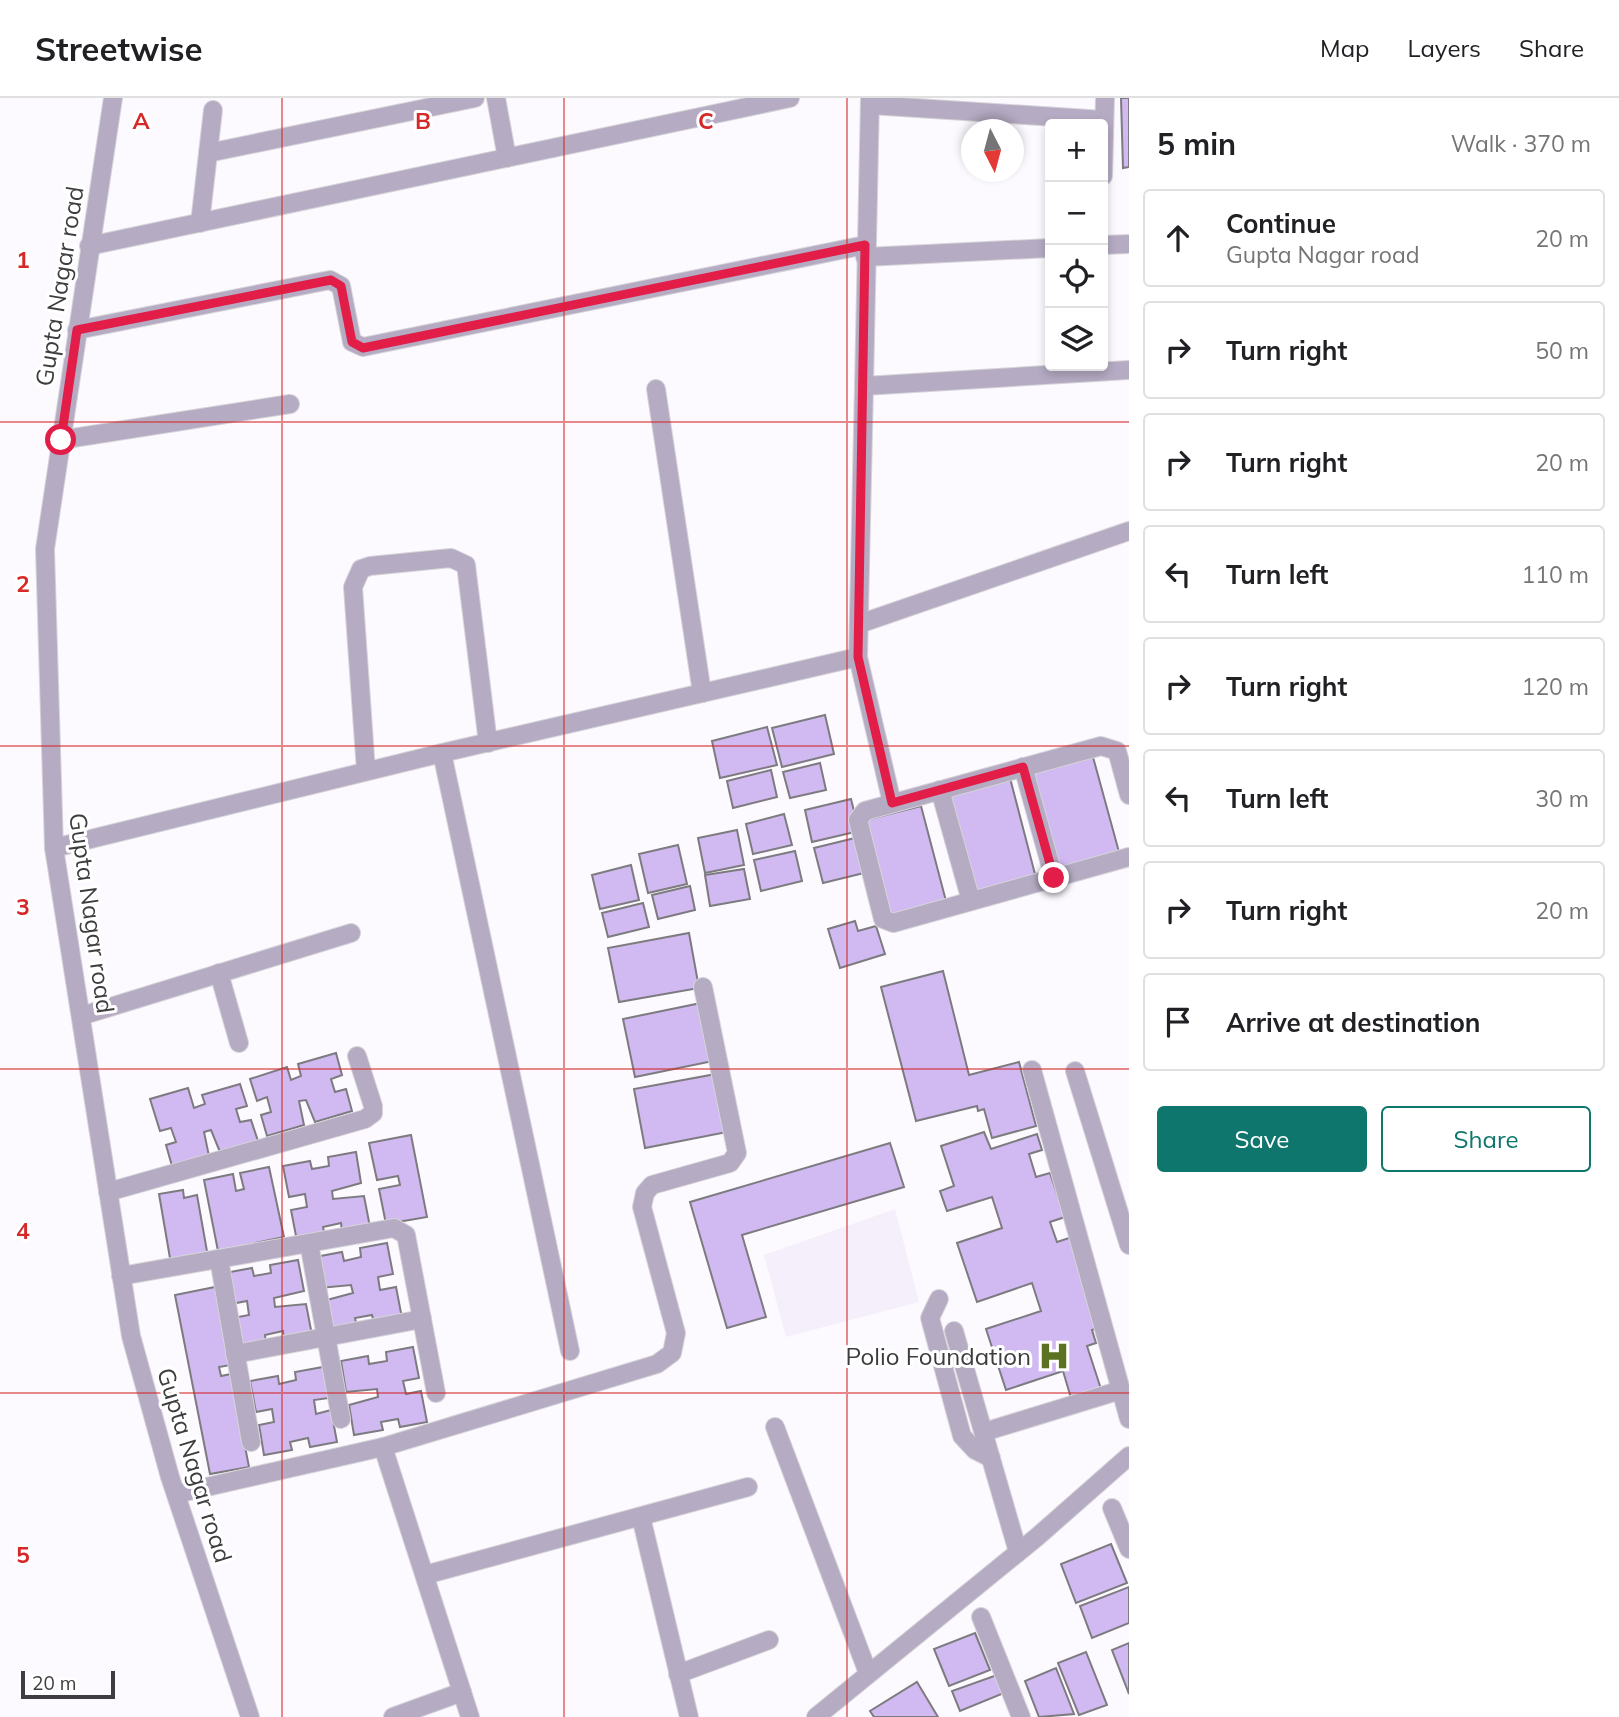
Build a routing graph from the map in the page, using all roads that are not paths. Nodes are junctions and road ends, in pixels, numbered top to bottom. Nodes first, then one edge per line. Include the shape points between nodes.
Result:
1 (113, 98) edge
2 (475, 98) edge
3 (496, 98) edge
4 (790, 98) edge
5 (1105, 98) edge
6 (870, 102) edge
7 (213, 110) dead end
8 (1091, 119) edge
9 (1104, 119) edge
10 (208, 153) junction
11 (507, 158) junction
12 (200, 223) junction
13 (1129, 244) edge
14 (1108, 245) edge
15 (89, 246) junction
16 (1045, 248) edge
17 (865, 251) junction
18 (77, 330) junction
19 (1129, 370) edge
20 (864, 386) junction
21 (656, 389) dead end
22 (290, 404) dead end
23 (61, 440) junction
24 (1129, 531) edge
25 (859, 624) junction
26 (858, 657) junction
27 (702, 693) junction
28 (488, 743) junction
29 (442, 753) junction
30 (1023, 767) junction
31 (366, 771) junction
32 (940, 790) junction
33 (1129, 795) edge
34 (892, 803) junction
35 (54, 848) junction
36 (1129, 857) edge
37 (1054, 878) junction
38 (971, 901) junction
39 (351, 933) dead end
40 (219, 973) junction
41 (703, 987) dead end
42 (80, 1016) junction
43 (239, 1043) dead end
44 (357, 1056) dead end
45 (1031, 1070) dead end
46 (1074, 1071) dead end
47 (108, 1192) junction
48 (309, 1243) junction
49 (1129, 1245) edge
50 (219, 1259) junction
51 (121, 1276) junction
52 (939, 1299) dead end
53 (422, 1319) junction
54 (954, 1331) dead end
55 (326, 1336) junction
56 (570, 1351) dead end
57 (236, 1354) junction
58 (1121, 1390) junction
59 (436, 1393) dead end
60 (341, 1419) dead end
61 (1129, 1419) edge
62 (775, 1427) dead end
63 (984, 1432) junction
64 (251, 1442) dead end
65 (383, 1447) junction
66 (1129, 1456) edge
67 (991, 1458) junction
68 (748, 1487) dead end
69 (176, 1494) junction
70 (1112, 1508) dead end
71 (641, 1517) junction
72 (1129, 1549) edge
73 (1018, 1552) junction
74 (425, 1575) junction
75 (981, 1617) dead end
76 (769, 1640) dead end
77 (868, 1673) junction
78 (678, 1674) junction
79 (462, 1692) junction
80 (250, 1717) edge
81 (393, 1717) edge
82 (470, 1717) edge
83 (689, 1717) edge
84 (816, 1717) edge
85 (1021, 1717) edge

1 - 15 street, Gupta Nagar road
2 - 10 street
3 - 11 street
4 - 11 street
5 - 9 street
6 - 8 street
6 - 17 street
7 - 10 street
10 - 12 street
11 - 12 street
12 - 15 street
13 - 14 street
15 - 18 street, Gupta Nagar road
16 - 17 street
17 - 18 street via 363,348 352,342 341,286 331,280
17 - 20 street
18 - 23 street, Gupta Nagar road
19 - 20 street
20 - 25 street
21 - 27 street
22 - 23 street
23 - 35 street, Gupta Nagar road via 45,549
24 - 25 street
25 - 26 street
26 - 27 street
26 - 34 street
27 - 28 street
28 - 29 street
28 - 31 street via 466,565 452,558 370,566 361,569 354,587
29 - 31 street
29 - 56 street
30 - 32 street
30 - 33 street via 1107,746 1117,751
30 - 37 street
31 - 35 street
32 - 34 street
32 - 38 street
34 - 38 street via 865,811 858,820 883,919 893,922
35 - 42 street, Gupta Nagar road
36 - 37 street
37 - 38 street
39 - 40 street
40 - 42 street
40 - 43 street
41 - 65 street via 737,1153 730,1163 652,1185 645,1192 642,1207 676,1333 671,1353 657,1364
42 - 47 street, Gupta Nagar road
44 - 47 street via 373,1106 373,1113 365,1119
45 - 58 street
46 - 49 street
47 - 51 street, Gupta Nagar road
48 - 50 street
48 - 53 street via 401,1230 406,1235
48 - 55 street
50 - 51 street
50 - 57 street
51 - 69 street, Gupta Nagar road via 131,1336
52 - 67 street via 930,1318 962,1436
53 - 55 street
53 - 59 street
54 - 63 street
55 - 57 street
55 - 60 street
57 - 64 street
58 - 61 street
58 - 63 street
62 - 77 street
63 - 67 street
65 - 69 street
65 - 74 street
66 - 73 street
67 - 73 street
68 - 71 street
69 - 80 street, Gupta Nagar road
70 - 72 street
71 - 74 street
71 - 78 street
73 - 77 street
74 - 79 street
75 - 85 street
76 - 78 street
77 - 84 street
78 - 83 street
79 - 81 street
79 - 82 street

